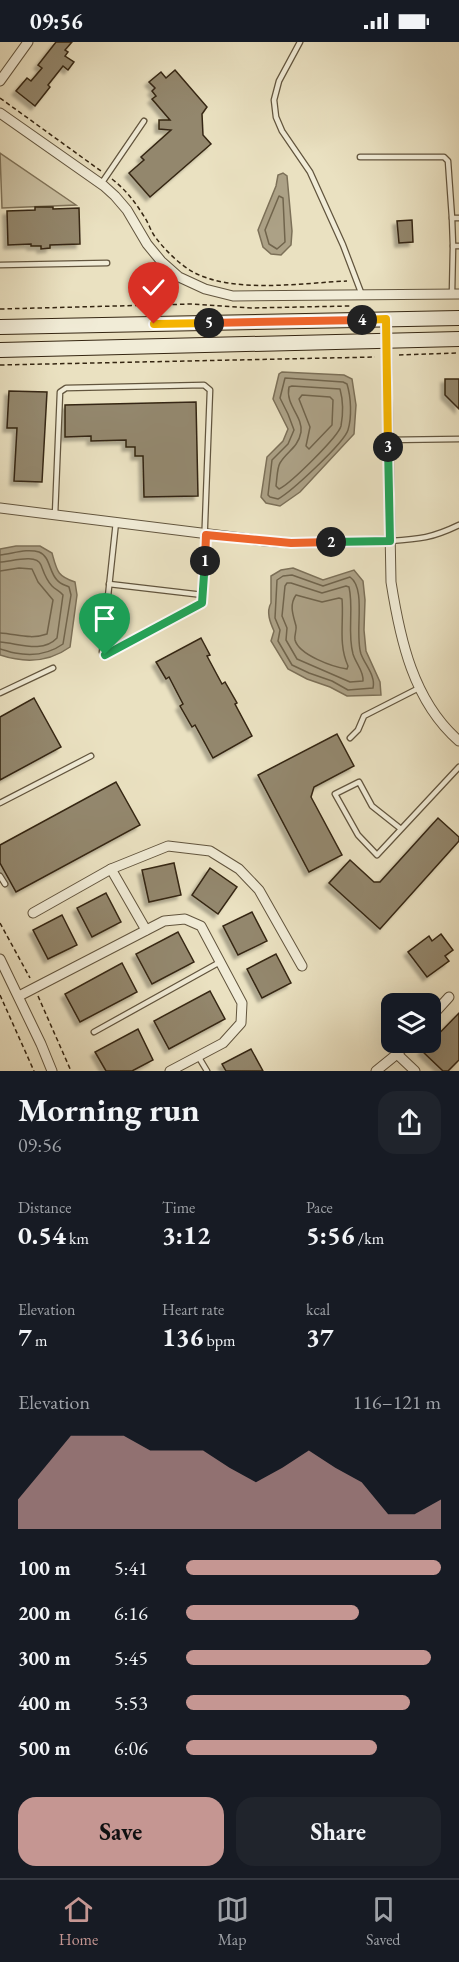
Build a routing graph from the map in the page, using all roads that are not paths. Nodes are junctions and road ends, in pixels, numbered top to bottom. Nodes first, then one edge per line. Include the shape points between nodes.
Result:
1 (28, 42) edge
2 (300, 42) edge
3 (0, 81) edge
4 (0, 113) edge
5 (144, 121) dead end
6 (360, 157) dead end
7 (101, 184) junction
8 (452, 218) junction
9 (459, 218) edge
10 (453, 246) junction
11 (459, 246) edge
12 (107, 263) dead end
13 (0, 265) edge
14 (456, 294) edge
15 (362, 295) junction
16 (459, 318) edge
17 (386, 319) junction
18 (0, 327) edge
19 (459, 339) edge
20 (386, 342) junction
21 (0, 350) edge
22 (388, 440) junction
23 (459, 440) edge
24 (0, 508) edge
25 (55, 514) junction
26 (116, 522) junction
27 (459, 525) edge
28 (206, 535) junction
29 (390, 541) junction
30 (109, 585) junction
31 (203, 595) junction
32 (53, 668) dead end
33 (419, 688) junction
34 (0, 693) edge
35 (350, 738) dead end
36 (459, 741) edge
37 (91, 756) dead end
38 (459, 767) edge
39 (0, 803) edge
40 (401, 830) junction
41 (111, 869) junction
42 (0, 876) edge
43 (5, 884) dead end
44 (33, 913) dead end
45 (146, 930) junction
46 (0, 959) edge
47 (220, 962) junction
48 (302, 966) dead end
49 (19, 996) junction
50 (449, 997) dead end
51 (441, 1006) edge
52 (94, 1032) dead end
53 (397, 1054) joint
54 (198, 1056) junction
55 (52, 1071) edge
56 (170, 1071) edge
57 (207, 1071) edge
58 (376, 1071) edge
59 (415, 1071) edge

1 - 3 street
2 - 15 lane via 279,81 274,100 276,117 310,172
4 - 7 street
5 - 7 lane
6 - 8 lane via 444,157 448,161
7 - 15 street via 127,210 161,261 179,277 205,289 232,296
8 - 9 lane
8 - 10 lane
10 - 11 lane
10 - 14 lane
12 - 13 lane
14 - 15 street
16 - 17 main road
17 - 18 main road
17 - 20 street
19 - 20 main road
20 - 21 main road
20 - 22 street
22 - 23 lane
22 - 29 street
24 - 25 street
25 - 26 street
25 - 28 lane via 60,392 66,388 204,385 210,390
26 - 28 street
26 - 30 lane
27 - 29 lane via 433,536
28 - 29 street via 291,543
28 - 31 lane
29 - 33 street via 396,614
30 - 31 lane
30 - 31 lane via 102,652 105,655 202,603
32 - 34 lane
33 - 35 lane via 364,716
33 - 36 street via 435,715
37 - 39 lane
38 - 40 lane
40 - 40 lane via 372,806 359,782 335,794 358,835 377,855
41 - 44 street
41 - 45 street
41 - 48 street via 168,846 210,851 239,869 259,890
42 - 43 lane
45 - 47 street via 164,921 185,919 201,926
45 - 49 street
46 - 49 street
47 - 52 lane
47 - 54 street via 242,1003 241,1023 223,1043
49 - 55 street
50 - 51 street
53 - 58 street
53 - 59 street
54 - 56 street
54 - 57 lane

